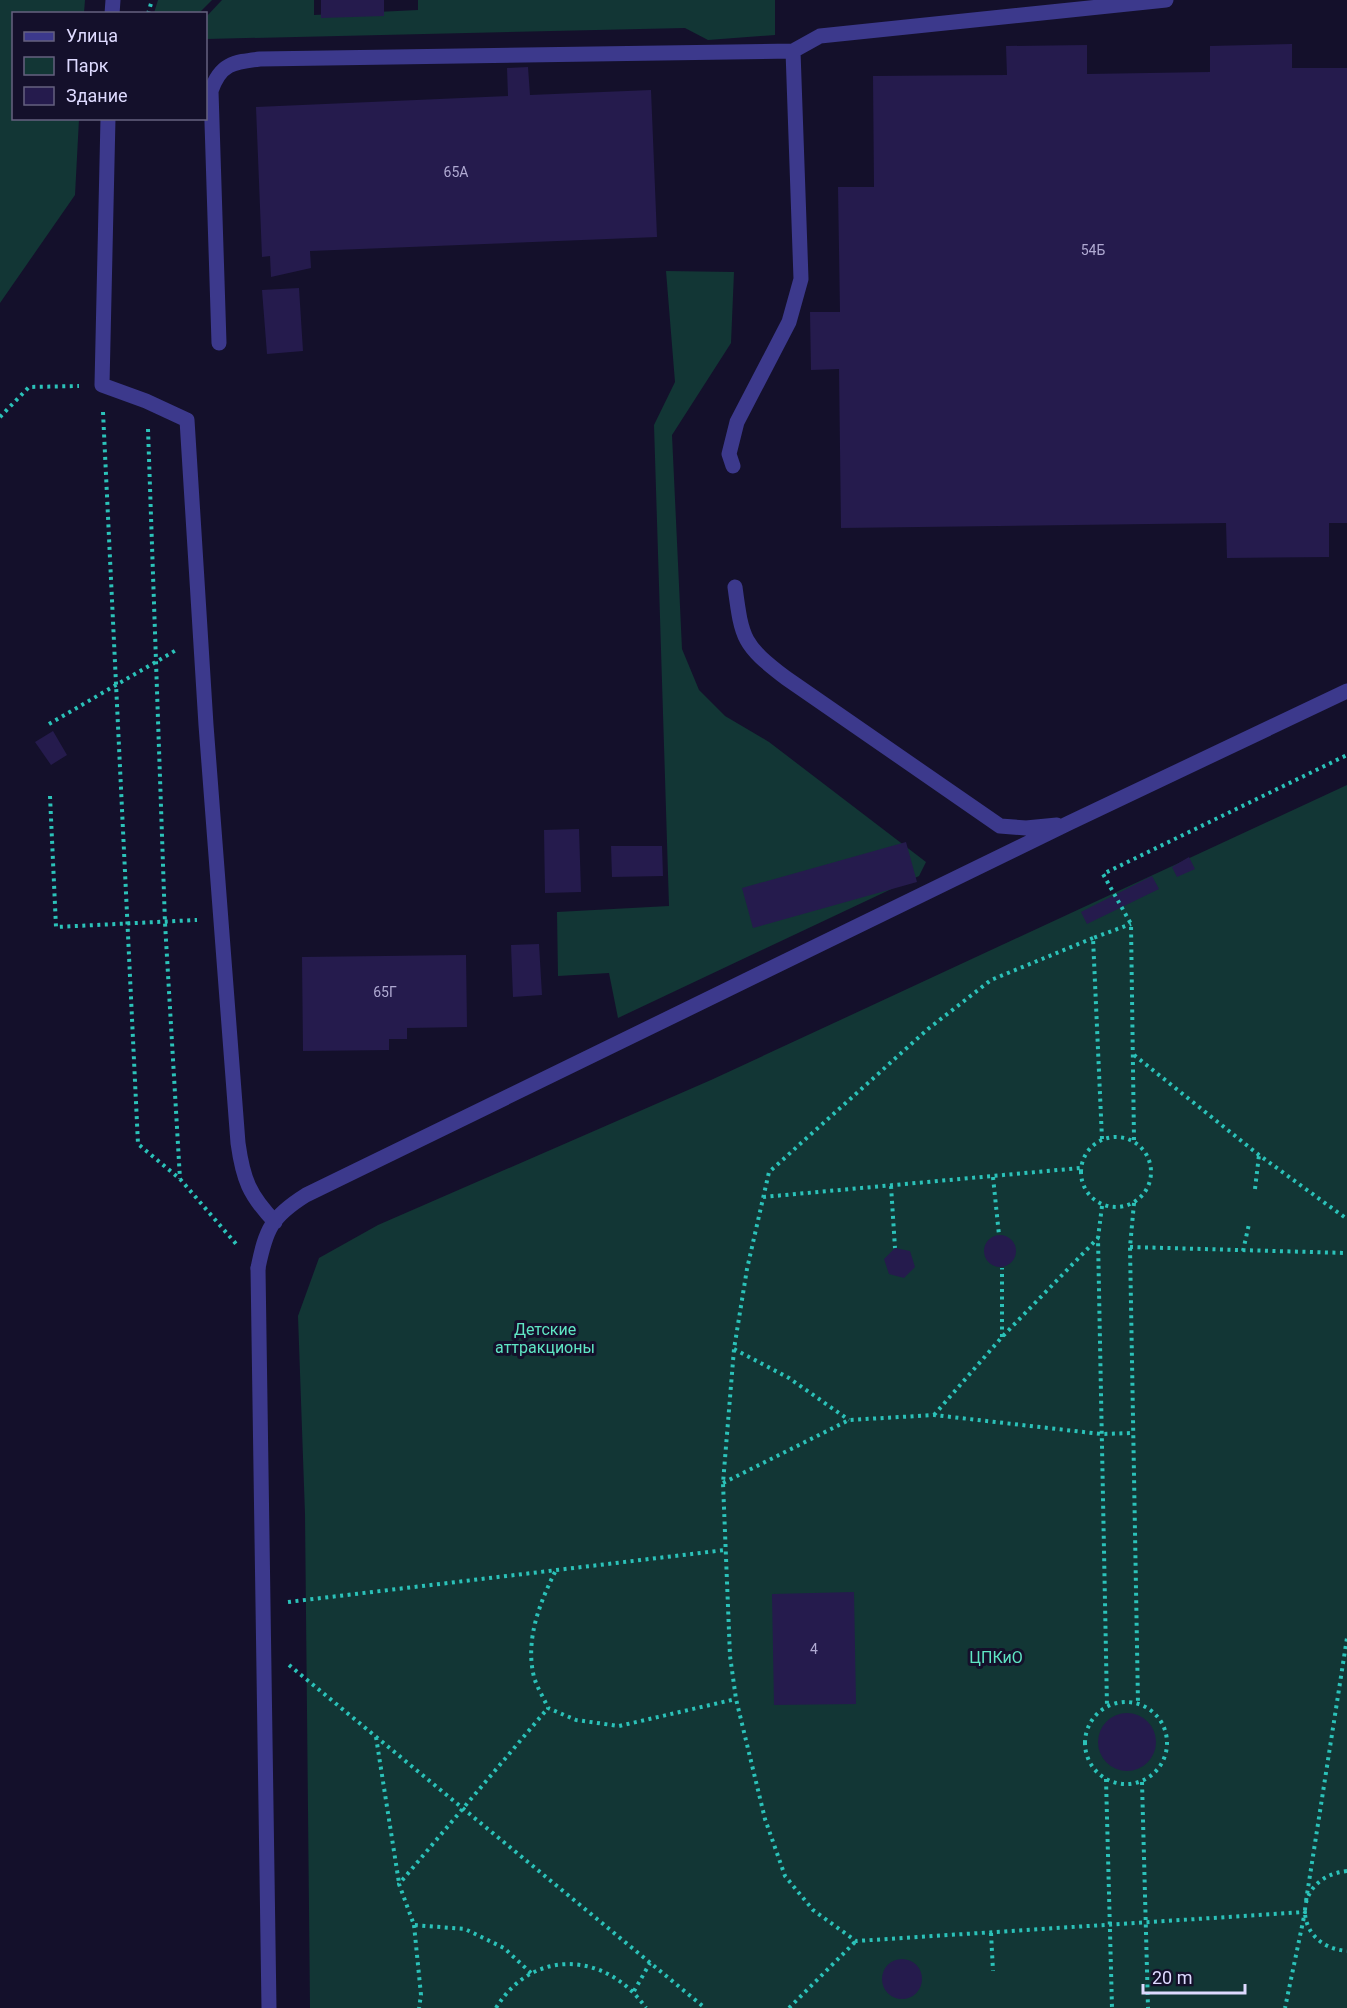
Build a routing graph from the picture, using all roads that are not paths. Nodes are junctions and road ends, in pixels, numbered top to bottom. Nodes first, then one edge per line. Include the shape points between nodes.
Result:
1 (1166, 0) edge
2 (793, 51) junction
3 (108, 120) edge
4 (219, 343) dead end
5 (733, 466) dead end
6 (735, 587) dead end
7 (1347, 691) edge
8 (1069, 823) junction
9 (275, 1221) junction
10 (269, 2008) edge

1 - 2 street via 819,36
2 - 4 street via 235,62 216,76 211,91
2 - 5 street via 801,279 789,322 737,422 729,454
3 - 9 street via 102,386 187,420 237,1143 243,1176 256,1202
6 - 8 street via 740,630 756,656 786,678 1000,826 1026,828
7 - 8 street
8 - 9 street via 306,1195 287,1207
9 - 10 street via 266,1232 258,1268

